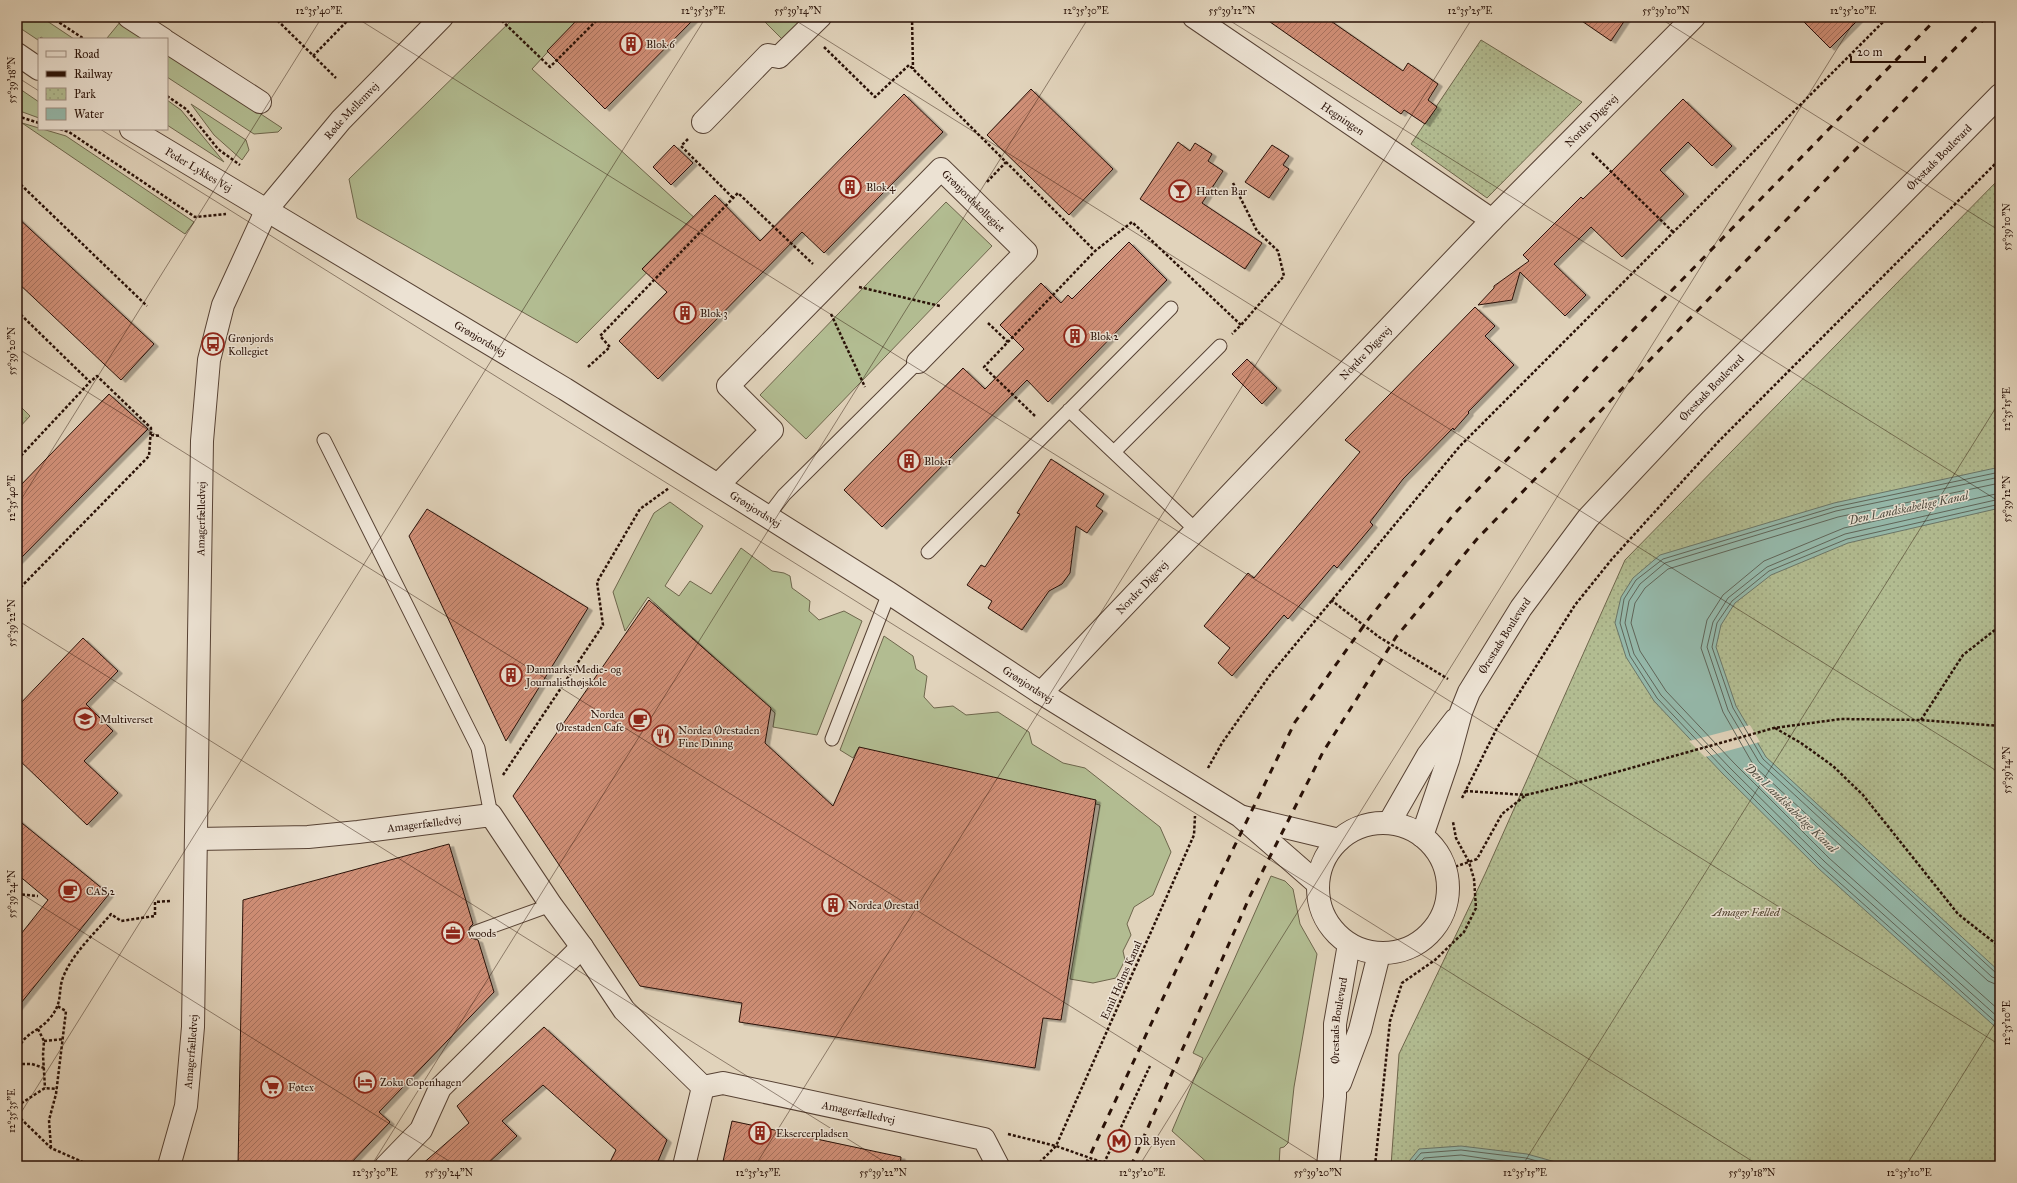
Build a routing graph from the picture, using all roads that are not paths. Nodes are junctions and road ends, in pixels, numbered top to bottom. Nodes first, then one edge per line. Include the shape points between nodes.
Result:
1 (129, 17) edge
2 (442, 17) edge
3 (820, 17) edge
4 (1194, 17) edge
5 (1694, 17) edge
6 (161, 38) edge
7 (168, 43) edge
8 (17, 54) edge
9 (38, 68) edge
10 (2000, 95) edge
11 (260, 102) dead end
12 (703, 122) road end
13 (133, 130) edge
14 (267, 209) junction
15 (1492, 220) junction
16 (1171, 308) dead end
17 (1220, 346) road end
18 (918, 362) joint
19 (1069, 410) junction
20 (324, 440) dead end
21 (1114, 452) junction
22 (718, 485) junction
23 (768, 516) junction
24 (1196, 530) junction
25 (928, 552) dead end
26 (889, 593) junction
27 (1041, 693) junction
28 (1461, 712) junction
29 (832, 739) dead end
30 (491, 815) junction
31 (1240, 816) junction
32 (1389, 823) junction
33 (1422, 836) junction
34 (196, 839) junction
35 (1339, 840) junction
36 (1318, 884) junction
37 (551, 905) junction
38 (476, 932) dead end
39 (1348, 944) junction
40 (582, 947) junction
41 (1379, 954) junction
42 (703, 1087) junction
43 (1335, 1097) junction
44 (169, 1166) edge
45 (386, 1166) edge
46 (684, 1166) edge
47 (998, 1166) edge
48 (1328, 1166) edge

1 - 6 street
2 - 14 street, Røde Mellemvej via 341,120
3 - 12 street via 779,57 768,55
4 - 15 street, Hegningen
5 - 15 street, Nordre Digevej
7 - 11 street
8 - 9 street
10 - 28 street, Ørestads Boulevard via 1695,404 1588,518 1521,608 1469,692
13 - 14 street, Peder Lykkes Vej
14 - 22 street, Grønjordsvej
14 - 34 street, Amagerfælledvej via 223,305 209,360 202,441
15 - 24 street, Nordre Digevej
16 - 19 lane
17 - 21 lane
18 - 22 street, Grønjordskollegiet via 1026,252 941,169 728,386 772,430
18 - 23 lane, Grønjordskollegiet via 784,495
19 - 21 lane
19 - 25 lane
20 - 30 lane via 478,748
21 - 24 lane
22 - 23 street, Grønjordsvej
23 - 26 street, Grønjordsvej
24 - 27 street, Nordre Digevej
26 - 27 street, Grønjordsvej
26 - 29 lane
27 - 31 street, Grønjordsvej
28 - 32 street, Ørestads Boulevard via 1428,755
28 - 33 street, Ørestads Boulevard via 1448,760
30 - 34 street, Amagerfælledvej via 308,837
30 - 37 street
31 - 35 street, Grønjordsvej
31 - 36 street, Grønjordsvej
32 - 33 street via 1406,827
32 - 35 street via 1371,824 1354,830
33 - 41 street via 1434,847 1446,870 1449,894 1445,911 1437,926 1426,938 1396,953
34 - 44 street, Amagerfælledvej via 193,1035 186,1106
35 - 36 street via 1321,868
36 - 39 street via 1319,902 1325,918
37 - 38 lane
37 - 40 street
39 - 41 street
39 - 43 street, Ørestads Boulevard via 1335,1024
40 - 42 street via 624,1010
40 - 45 street via 440,1088 421,1130
41 - 43 street, Ørestads Boulevard via 1360,1030
42 - 46 street
42 - 47 street, Amagerfælledvej via 723,1083 984,1139
43 - 48 street, Ørestads Boulevard

